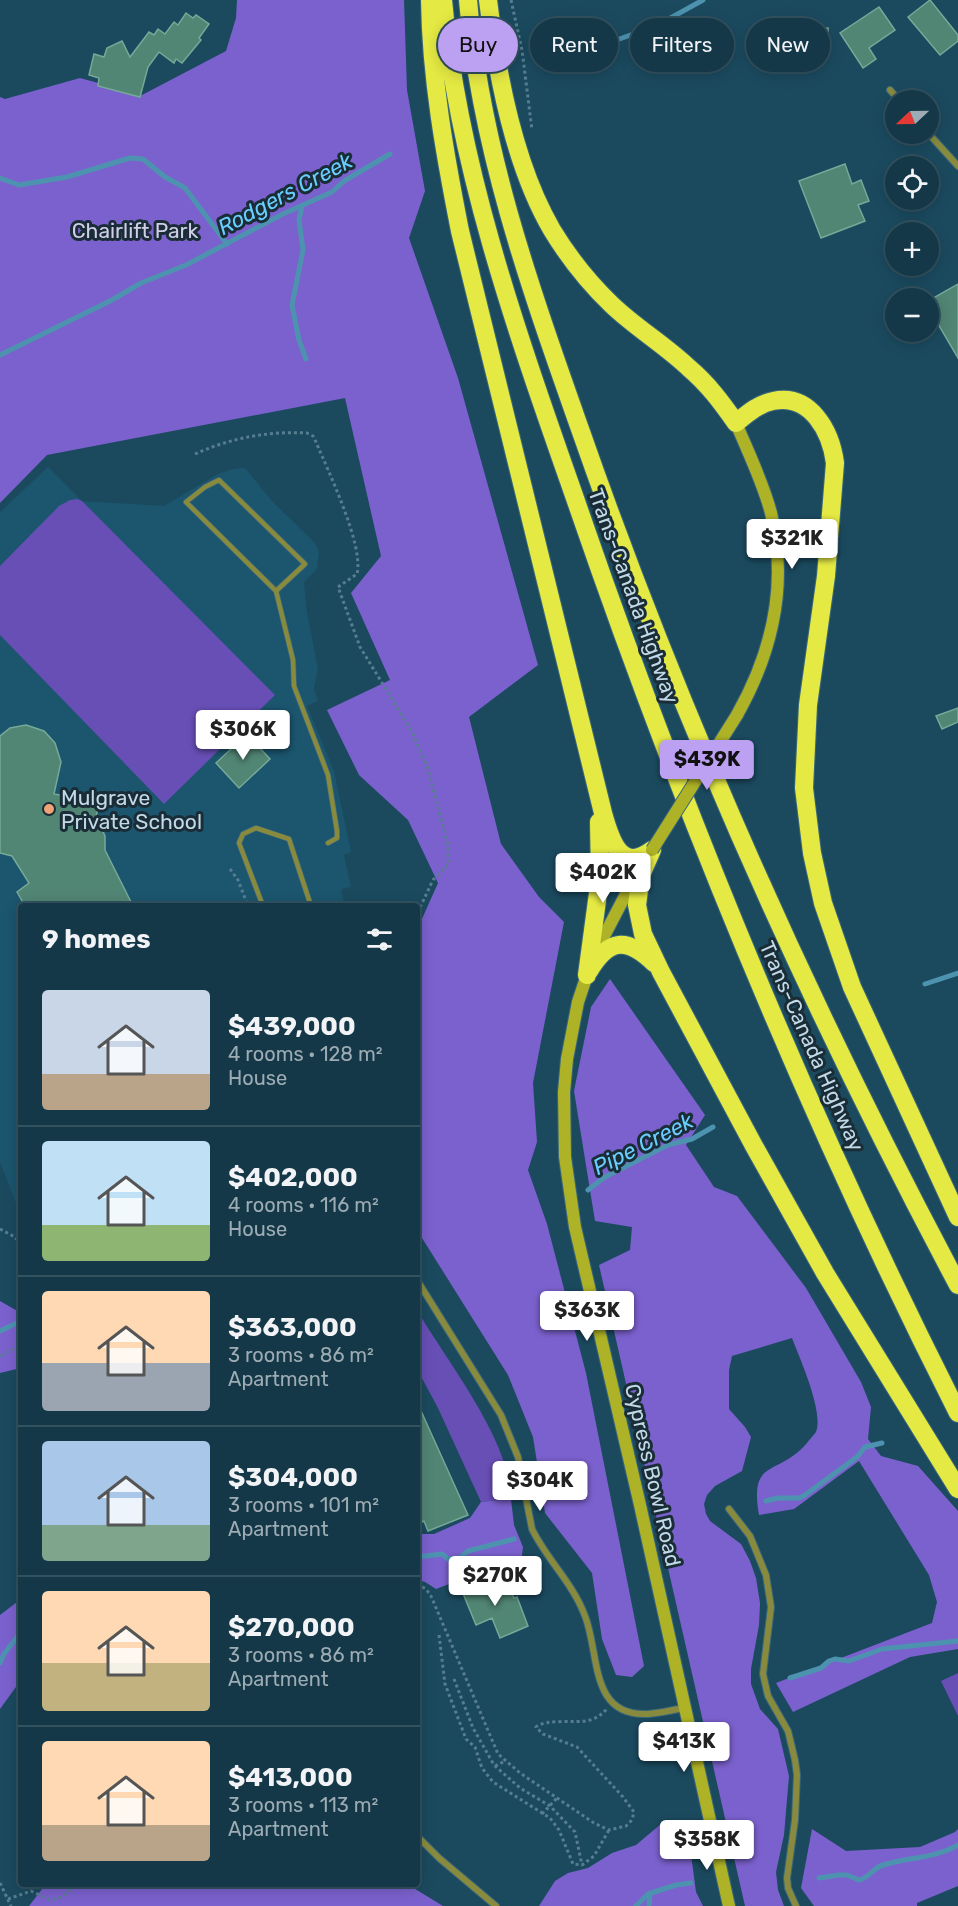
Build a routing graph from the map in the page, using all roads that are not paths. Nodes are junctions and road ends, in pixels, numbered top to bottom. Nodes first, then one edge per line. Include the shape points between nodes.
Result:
1 (430, 0) edge
2 (443, 0) edge
3 (468, 0) edge
4 (488, 0) edge
5 (938, 144) edge
6 (958, 166) edge
7 (736, 423) junction
8 (276, 591) junction
9 (595, 775) junction
10 (328, 843) dead end
11 (652, 850) junction
12 (262, 903) edge
13 (310, 903) edge
14 (661, 972) junction
15 (587, 975) junction
16 (958, 1217) edge
17 (958, 1284) edge
18 (420, 1285) edge
19 (958, 1413) edge
20 (958, 1489) edge
21 (729, 1509) dead end
22 (684, 1708) junction
23 (420, 1839) edge
24 (496, 1906) edge
25 (729, 1906) edge
26 (796, 1906) edge

1 - 9 highway via 435,80 460,231
2 - 19 highway, Trans-Canada Highway via 461,123 486,223 560,456 630,655 704,850 781,1034 876,1245
3 - 17 highway, Trans-Canada Highway via 482,99 510,217 628,565 700,745 779,926 865,1105
4 - 7 highway via 516,140 537,201 552,229 568,255 613,306 688,366
5 - 6 street
7 - 11 street, Cypress Bowl Road, bridge via 761,481 776,544 775,612 769,644 737,715
7 - 16 highway via 761,405 786,400 799,404 820,420 833,447 826,576 808,705 804,788 812,853 823,903 852,987
8 - 8 lane via 305,564 219,480 193,495 186,502
8 - 10 lane via 293,660 294,686 328,775 337,838
9 - 11 highway via 607,828 619,851 635,859
9 - 15 highway via 600,878
11 - 14 highway via 641,875 637,905 643,934
11 - 15 street, Cypress Bowl Road via 617,909
12 - 13 lane via 239,843 243,834 256,828 289,839
14 - 15 highway via 640,950 623,944 606,949
14 - 20 highway via 805,1239
15 - 22 street, Cypress Bowl Road via 572,1027 564,1092 563,1135 569,1193
18 - 22 street via 501,1414 519,1457 532,1529 567,1579 586,1617 605,1695 623,1710 647,1714
21 - 26 street via 750,1536 766,1575 771,1607 764,1683 788,1731 797,1775 787,1878
22 - 25 street, Cypress Bowl Road
23 - 24 street

